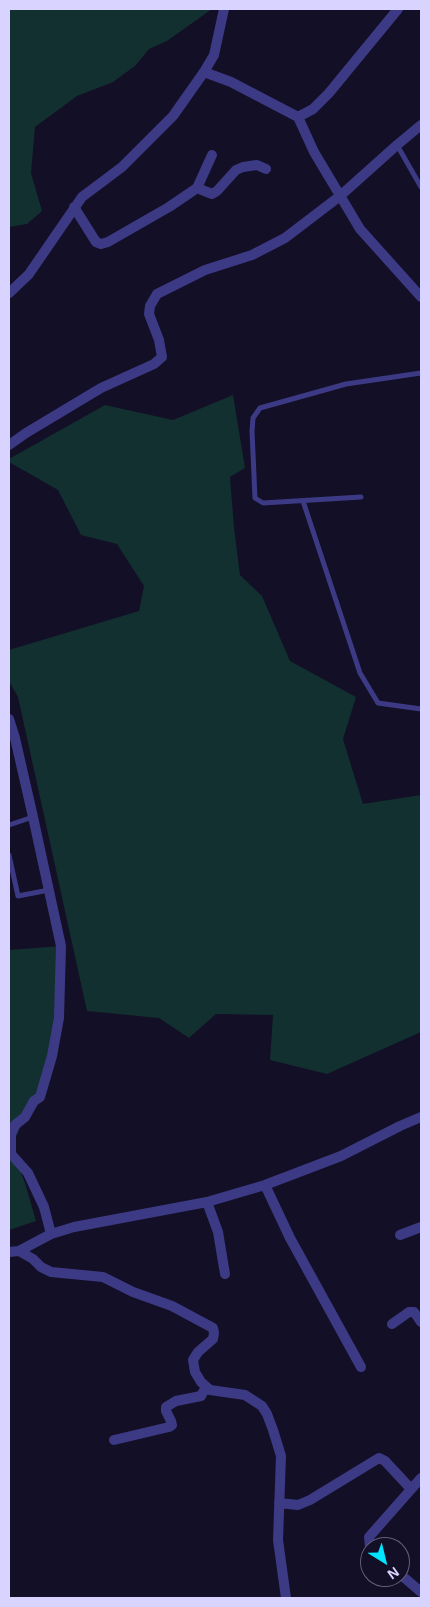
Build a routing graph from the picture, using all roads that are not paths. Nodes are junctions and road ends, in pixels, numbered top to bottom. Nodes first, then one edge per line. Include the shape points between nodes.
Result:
1 (224, 9) edge
2 (398, 9) edge
3 (204, 72) junction
4 (298, 118) junction
5 (421, 125) edge
6 (397, 145) junction
7 (212, 155) dead end
8 (266, 169) dead end
9 (421, 187) edge
10 (197, 188) junction
11 (340, 196) junction
12 (74, 207) junction
13 (9, 293) edge
14 (421, 297) edge
15 (421, 373) edge
16 (9, 446) edge
17 (361, 497) dead end
18 (303, 500) junction
19 (421, 709) edge
20 (9, 719) edge
21 (33, 817) junction
22 (9, 825) edge
23 (9, 855) edge
24 (49, 890) junction
25 (421, 1117) edge
26 (265, 1184) junction
27 (208, 1202) junction
28 (421, 1227) edge
29 (51, 1234) junction
30 (400, 1235) dead end
31 (14, 1251) edge
32 (225, 1274) dead end
33 (421, 1322) edge
34 (392, 1324) dead end
35 (361, 1367) dead end
36 (206, 1387) junction
37 (114, 1440) dead end
38 (421, 1478) edge
39 (411, 1489) junction
40 (279, 1503) junction
41 (368, 1537) edge
42 (410, 1583) edge
43 (421, 1592) edge
44 (286, 1598) edge

1 - 3 street via 214,55
2 - 4 street via 329,93
3 - 4 street via 231,82
3 - 12 street via 173,116 153,137
4 - 11 street
5 - 6 street
6 - 9 lane
6 - 11 street
7 - 10 street
8 - 10 street via 249,165 236,170 212,194
10 - 12 street via 101,244 96,242
11 - 14 street via 360,229
11 - 16 street via 286,238 252,255 205,270 157,294 149,314 162,356 154,364 101,388
12 - 13 street via 29,274
15 - 18 lane via 346,384 260,408 253,418 252,431 255,498 263,503
17 - 18 lane
18 - 19 lane via 360,673 378,703
20 - 21 street
21 - 22 lane
21 - 24 street
23 - 24 lane via 18,896
24 - 29 street via 61,946 59,1018 40,1097 15,1125 11,1135 11,1154 28,1173 44,1207
25 - 26 street via 341,1156
26 - 27 street
26 - 35 street via 290,1238
27 - 29 street
27 - 32 street via 218,1232
28 - 30 street
29 - 31 street
31 - 36 street via 51,1272 103,1277 172,1306 213,1328 213,1339 193,1360 195,1372
33 - 34 street via 414,1312 409,1312
36 - 37 street via 201,1396 166,1407 172,1425 169,1428
36 - 40 street via 245,1394 262,1406 281,1456
38 - 39 street
39 - 40 street via 379,1458 310,1500 298,1505
39 - 41 street
40 - 44 street via 278,1540
42 - 43 street

